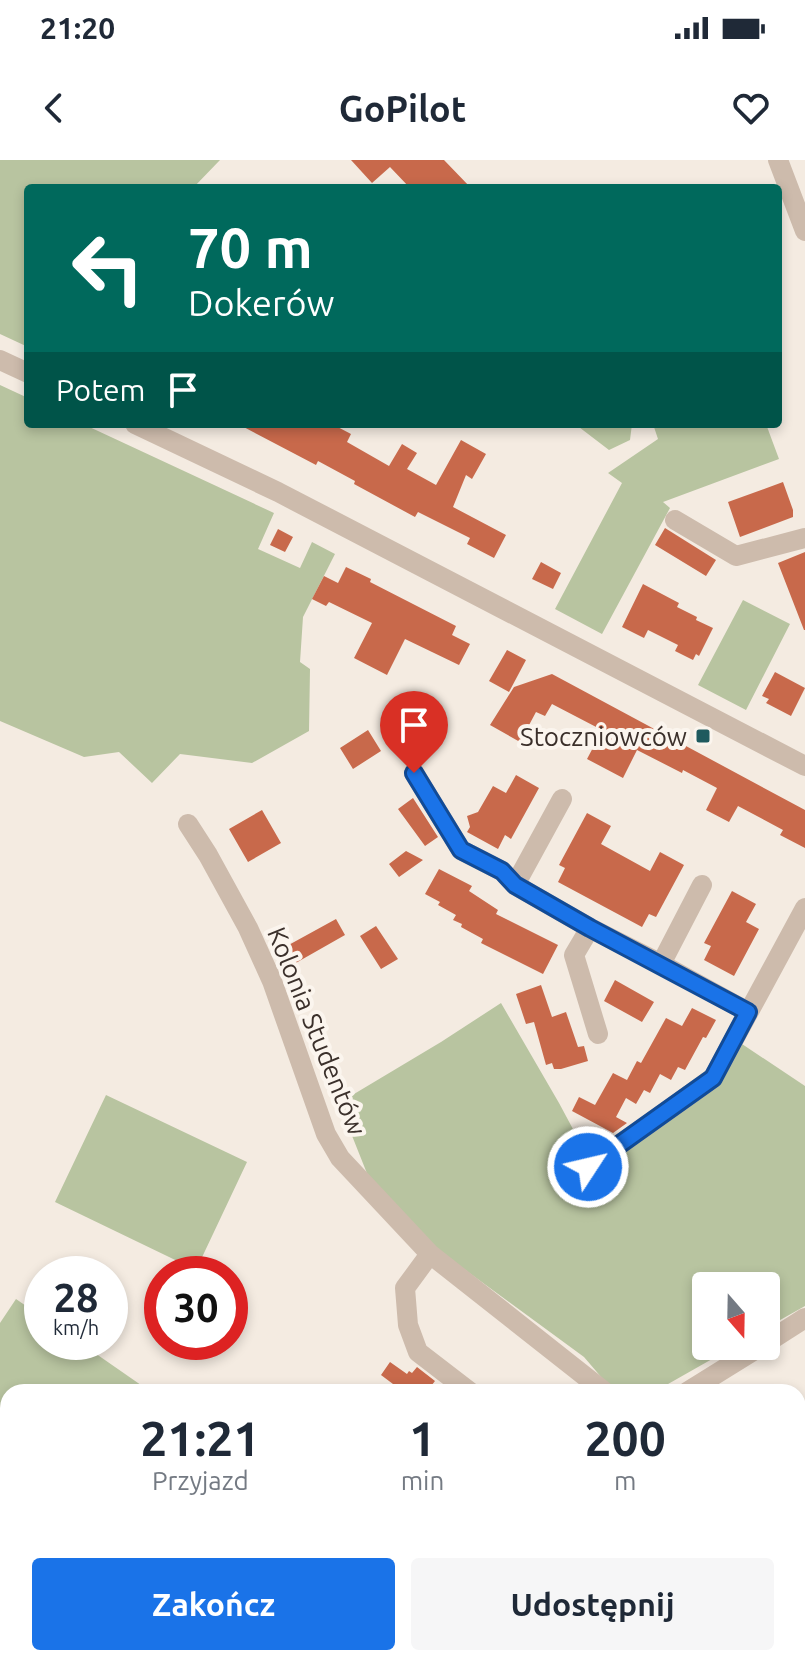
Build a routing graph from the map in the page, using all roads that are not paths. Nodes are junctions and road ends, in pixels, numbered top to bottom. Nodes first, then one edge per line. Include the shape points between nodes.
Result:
1 (778, 160) edge
2 (805, 231) edge
3 (0, 360) edge
4 (24, 371) edge
5 (143, 428) edge
6 (675, 520) dead end
7 (805, 538) edge
8 (805, 766) edge
9 (414, 773) dead end
10 (562, 799) dead end
11 (188, 824) dead end
12 (515, 885) junction
13 (702, 885) dead end
14 (805, 908) edge
15 (590, 928) junction
16 (661, 964) junction
17 (748, 1012) junction
18 (598, 1034) dead end
19 (588, 1167) dead end
20 (430, 1254) junction
21 (805, 1318) edge
22 (780, 1334) edge
23 (738, 1360) edge
24 (460, 1384) edge
25 (595, 1384) edge
26 (700, 1384) edge

1 - 2 street
3 - 4 street
5 - 8 street via 292,499
6 - 7 street via 736,556
9 - 12 street via 461,850 502,871
10 - 12 street
11 - 20 street, Kolonia Studentów via 272,981 326,1134 340,1158
12 - 15 street
13 - 16 street
14 - 17 street
15 - 16 street
15 - 18 street via 574,955
16 - 17 street
17 - 19 street via 713,1078
20 - 24 street via 405,1288 408,1325 418,1352
20 - 25 street, Kolonia Studentów
21 - 22 street
23 - 26 street

